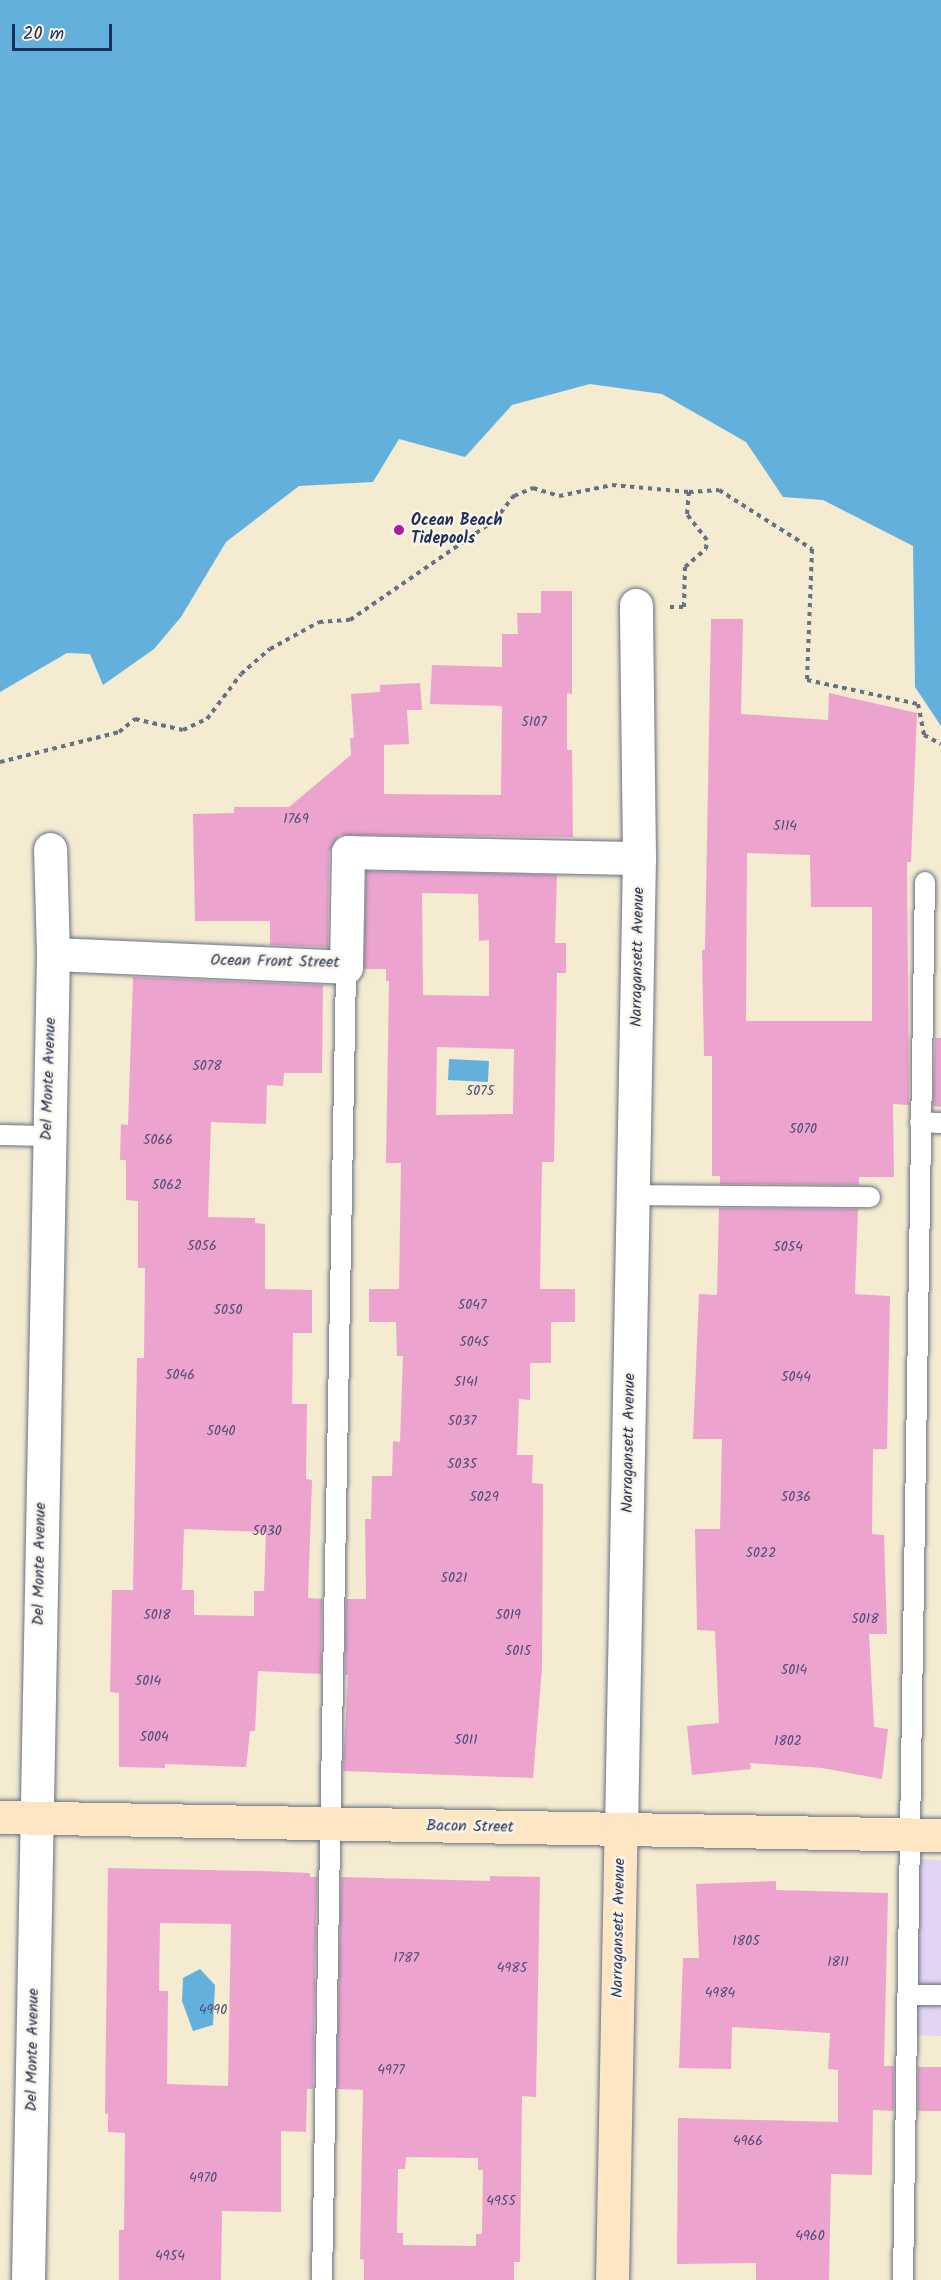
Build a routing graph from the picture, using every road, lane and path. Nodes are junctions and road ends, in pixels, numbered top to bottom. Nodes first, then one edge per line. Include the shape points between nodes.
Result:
1 (689, 492) junction
2 (636, 605) dead end
3 (684, 607) dead end
4 (941, 744) edge
5 (0, 762) edge
6 (50, 849) dead end
7 (639, 858) junction
8 (925, 882) dead end
9 (53, 954) junction
10 (346, 967) junction
11 (920, 1122) junction
12 (941, 1123) edge
13 (0, 1135) edge
14 (48, 1136) junction
15 (634, 1195) junction
16 (870, 1197) dead end
17 (0, 1817) edge
18 (35, 1818) junction
19 (328, 1824) junction
20 (621, 1830) junction
21 (926, 1835) edge
22 (909, 1995) junction
23 (941, 1995) edge
24 (28, 2280) edge
25 (322, 2280) edge
26 (612, 2280) edge
27 (903, 2280) edge

1 - 3 path via 687,514 707,540 706,549 685,567
1 - 4 path via 719,490 812,549 807,680 918,704 924,735
1 - 5 path via 612,485 560,496 533,488 514,496 495,520 350,620 319,622 270,649 241,674 207,719 183,730 135,719 118,732
2 - 7 street, Narragansett Avenue
6 - 9 street, Del Monte Avenue
7 - 10 street, Ocean Front Street via 348,852
7 - 15 street, Narragansett Avenue
8 - 11 lane
9 - 10 street, Ocean Front Street
9 - 14 street, Del Monte Avenue
10 - 19 lane
11 - 12 lane
11 - 21 lane
13 - 14 lane
14 - 18 street, Del Monte Avenue
15 - 16 lane
15 - 20 street, Narragansett Avenue
17 - 18 street, Bacon Street
18 - 19 street, Bacon Street
18 - 24 street, Del Monte Avenue
19 - 20 street, Bacon Street
19 - 25 lane
20 - 21 street, Bacon Street
20 - 26 street, Narragansett Avenue
21 - 22 lane
22 - 23 lane
22 - 27 lane

